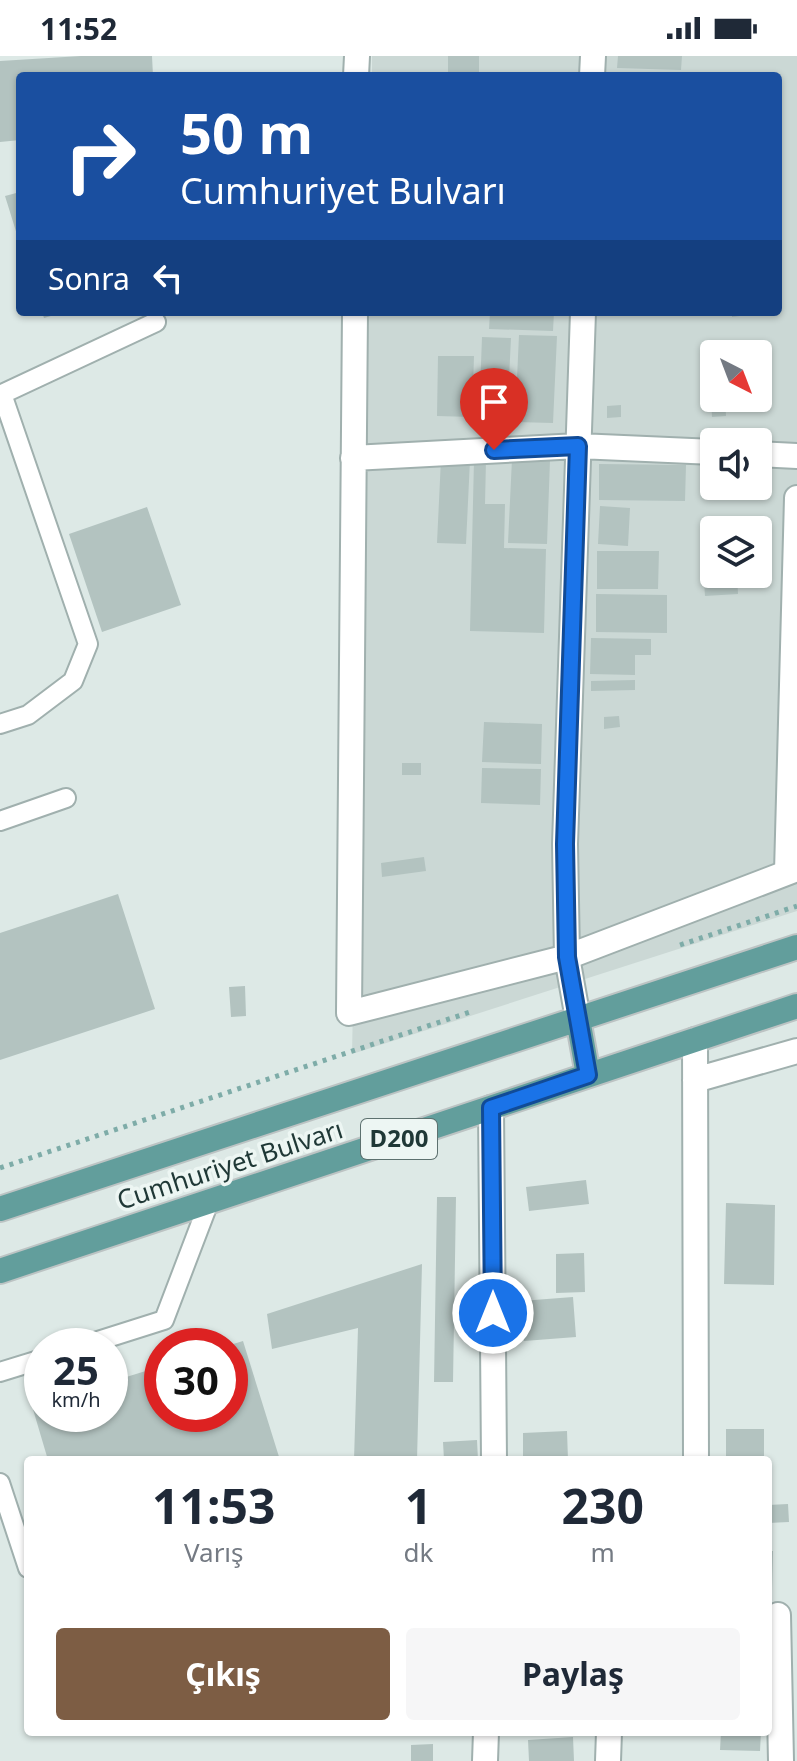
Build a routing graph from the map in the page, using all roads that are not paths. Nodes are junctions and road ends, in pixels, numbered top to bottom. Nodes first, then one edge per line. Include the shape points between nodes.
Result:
1 (355, 316) edge
2 (583, 316) edge
3 (156, 322) dead end
4 (1, 395) edge
5 (578, 446) junction
6 (700, 451) edge
7 (772, 455) edge
8 (797, 456) edge
9 (353, 458) junction
10 (797, 498) edge
11 (0, 724) edge
12 (66, 798) dead end
13 (0, 821) edge
14 (792, 870) edge
15 (797, 947) edge
16 (567, 957) junction
17 (797, 1006) edge
18 (578, 1019) junction
19 (695, 1040) junction
20 (797, 1051) edge
21 (588, 1075) junction
22 (695, 1080) junction
23 (491, 1108) junction
24 (209, 1202) junction
25 (0, 1209) edge
26 (0, 1271) edge
27 (128, 1331) edge
28 (24, 1365) edge
29 (0, 1372) edge
30 (494, 1456) edge
31 (696, 1456) edge
32 (0, 1483) edge
33 (24, 1556) edge
34 (781, 1615) edge
35 (486, 1736) edge
36 (609, 1736) edge
37 (485, 1761) edge
38 (608, 1761) edge
39 (781, 1761) edge

1 - 9 street
2 - 5 street
3 - 4 lane
4 - 11 lane via 88,644 73,681 28,715
5 - 6 street
5 - 9 street
5 - 16 street via 565,844
7 - 8 street
9 - 16 street via 349,1013
10 - 14 street
12 - 13 lane
14 - 16 street
15 - 18 main road, Cumhuriyet Bulvarı
16 - 18 street
17 - 19 main road, Cumhuriyet Bulvarı / D200
18 - 21 main road
18 - 25 main road, Cumhuriyet Bulvarı
19 - 21 main road, Cumhuriyet Bulvarı / D200
19 - 22 street
20 - 22 street
21 - 23 main road, Cumhuriyet Bulvarı / D200
22 - 31 street
23 - 24 main road, Cumhuriyet Bulvarı / D200
23 - 30 street
24 - 26 main road, Cumhuriyet Bulvarı / D200
24 - 27 lane via 164,1320
28 - 29 lane
32 - 33 lane
34 - 39 street
35 - 37 street
36 - 38 street

